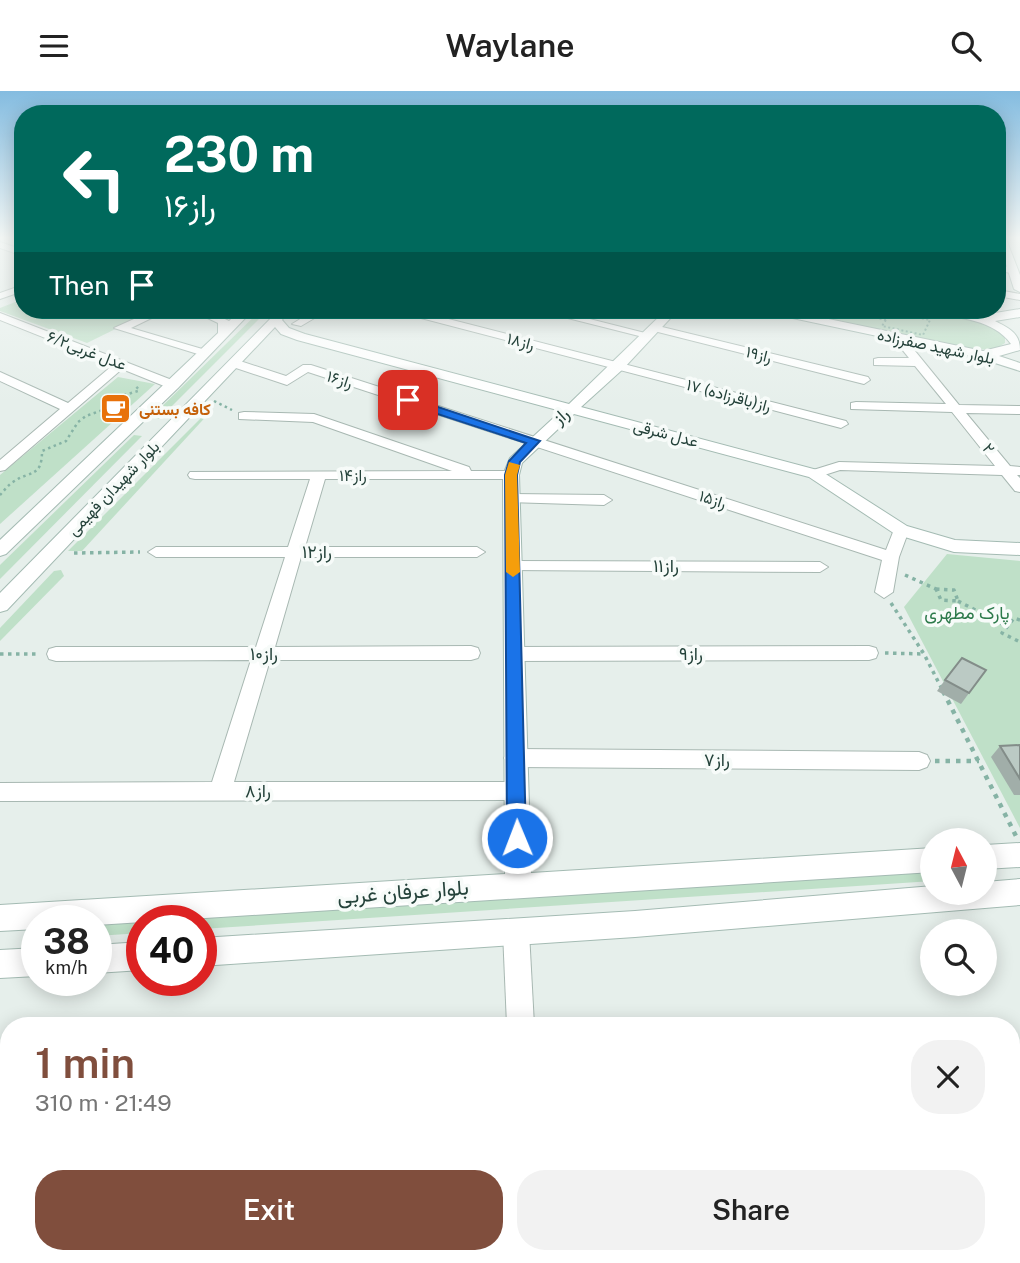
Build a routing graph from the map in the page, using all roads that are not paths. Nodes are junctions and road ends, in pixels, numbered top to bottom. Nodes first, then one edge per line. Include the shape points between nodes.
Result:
1 (0, 316) edge
2 (142, 319) edge
3 (218, 319) edge
4 (237, 319) edge
5 (276, 319) edge
6 (279, 319) edge
7 (312, 319) edge
8 (437, 319) edge
9 (586, 319) edge
10 (663, 319) edge
11 (812, 319) edge
12 (983, 319) edge
13 (299, 330) junction
14 (223, 332) junction
15 (651, 332) junction
16 (898, 337) junction
17 (248, 349) junction
18 (205, 353) junction
19 (979, 354) junction
20 (878, 362) dead end
21 (919, 362) junction
22 (121, 363) junction
23 (234, 363) junction
24 (618, 366) junction
25 (1020, 367) edge
26 (0, 376) edge
27 (864, 380) dead end
28 (173, 385) junction
29 (856, 406) dead end
30 (69, 408) junction
31 (569, 409) junction
32 (958, 409) junction
33 (1020, 410) edge
34 (243, 416) road end
35 (841, 424) dead end
36 (534, 441) junction
37 (3, 461) edge
38 (1014, 471) edge
39 (816, 474) junction
40 (195, 475) dead end
41 (319, 475) junction
42 (478, 475) junction
43 (511, 475) junction
44 (1020, 488) edge
45 (512, 499) junction
46 (604, 501) dead end
47 (901, 530) junction
48 (1020, 549) edge
49 (0, 550) edge
50 (156, 552) road end
51 (295, 552) junction
52 (477, 552) dead end
53 (890, 562) junction
54 (513, 566) junction
55 (820, 567) dead end
56 (884, 592) road end
57 (0, 605) edge
58 (471, 653) dead end
59 (869, 653) road end
60 (56, 654) road end
61 (263, 654) junction
62 (514, 654) junction
63 (516, 758) junction
64 (919, 761) road end
65 (516, 791) junction
66 (0, 792) edge
67 (220, 792) junction
68 (1020, 855) edge
69 (998, 856) edge
70 (920, 861) edge
71 (517, 885) junction
72 (1020, 893) edge
73 (0, 918) edge
74 (516, 932) junction
75 (217, 951) edge
76 (21, 963) edge
77 (0, 964) edge
78 (521, 1017) edge

1 - 22 street, ۶/۲عدل غربی
2 - 18 street via 120,328
3 - 14 street via 225,326
4 - 14 street, بلوار شهیدان فهیمی
5 - 17 street, بلوار شهیدان فهیمی
6 - 13 street via 278,325 285,331
7 - 13 street
8 - 24 street, راز۱۸
9 - 15 street, راز۱۹
10 - 15 street, راز
11 - 16 street, بلوار شهید صفرزاده
12 - 19 street via 1008,332 1018,346
13 - 17 street
13 - 31 street, عدل شرقی
14 - 18 street, بلوار شهیدان فهیمی
15 - 24 street, راز
15 - 27 street, راز۱۹
16 - 19 street, بلوار شهید صفرزاده
16 - 21 street, ۲
17 - 23 street, بلوار شهیدان فهیمی
18 - 28 street, بلوار شهیدان فهیمی
19 - 25 street, بلوار شهید صفرزاده
20 - 21 street
21 - 32 street, ۲
22 - 28 street, ۶/۲عدل غربی
22 - 30 street
23 - 36 street, راز۱۶ via 287,381 307,367
23 - 57 street, بلوار شهیدان فهیمی
24 - 31 street, راز
24 - 35 street, ۱۷ راز(باقرزاده)
26 - 30 street
28 - 49 street, بلوار شهیدان فهیمی
29 - 32 street
30 - 37 street
31 - 36 street, راز
31 - 39 street, عدل شرقی
32 - 33 street
32 - 38 street, ۲
34 - 42 street via 314,418
36 - 43 street, راز via 515,461
36 - 53 street, راز۱۵
38 - 39 street via 839,466
38 - 44 street, ۲
39 - 47 street, عدل شرقی
40 - 41 street, راز۱۴
41 - 42 street, راز۱۴
41 - 51 street
42 - 43 street, راز۱۴
43 - 45 street
45 - 46 street
45 - 54 street
47 - 48 street, عدل شرقی via 954,546
47 - 53 street
50 - 51 street, راز۱۲
51 - 52 street, راز۱۲
51 - 61 street
53 - 56 street
54 - 55 street, راز۱۱
54 - 62 street
58 - 61 street, راز۱۰
59 - 62 street, راز۹
60 - 61 street, راز۱۰
61 - 67 street
62 - 63 street
63 - 64 street, راز۷
63 - 65 street
65 - 67 street, راز۸
65 - 71 street
66 - 67 street, راز۸
68 - 69 street
70 - 71 street, بلوار عرفان غربی
71 - 73 street, بلوار عرفان غربی
72 - 74 street
74 - 75 street
74 - 78 street
76 - 77 street

